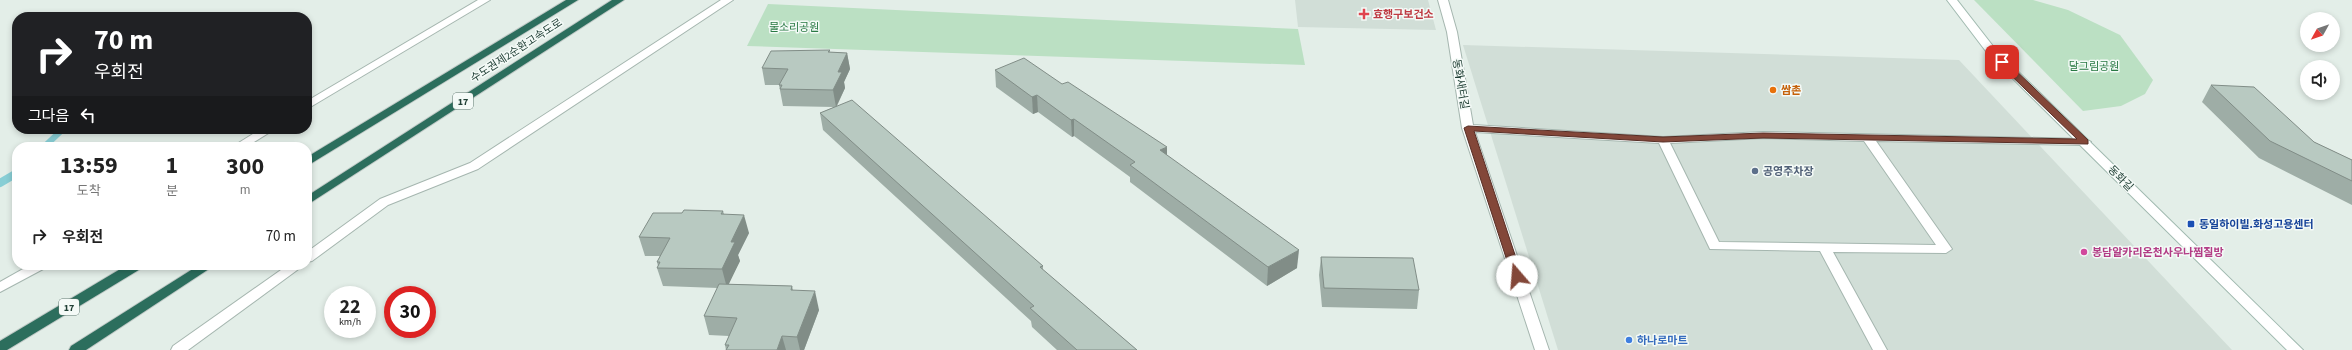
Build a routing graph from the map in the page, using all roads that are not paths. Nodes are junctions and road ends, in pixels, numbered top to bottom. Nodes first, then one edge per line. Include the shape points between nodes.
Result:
1 (486, 0) edge
2 (573, 0) edge
3 (619, 0) edge
4 (728, 0) edge
5 (1443, 0) edge
6 (1952, 0) edge
7 (312, 103) edge
8 (1468, 128) junction
9 (260, 134) edge
10 (1868, 138) junction
11 (1663, 140) junction
12 (247, 142) edge
13 (2085, 142) junction
14 (312, 159) edge
15 (312, 198) edge
16 (1825, 248) junction
17 (312, 254) edge
18 (31, 270) edge
19 (129, 270) edge
20 (200, 270) edge
21 (290, 270) edge
22 (0, 288) edge
23 (0, 348) edge
24 (76, 350) edge
25 (178, 350) edge
26 (1542, 350) edge
27 (1880, 350) edge
28 (2296, 350) edge

1 - 7 street
2 - 14 highway, 수도권제2순환고속도로
3 - 15 highway, 수도권제2순환고속도로 / 17
4 - 17 street via 474,166 384,202
5 - 8 street, 동화새터길 via 1452,32
6 - 13 street, 동화길 via 1992,52
8 - 11 street
8 - 26 street, 동화새터길
9 - 12 street
10 - 11 street via 1763,135
10 - 13 street
10 - 16 street via 1946,249
11 - 16 street via 1715,246
13 - 28 street, 동화길
16 - 27 street
18 - 22 street
19 - 23 highway, 17
20 - 24 highway
21 - 25 street

